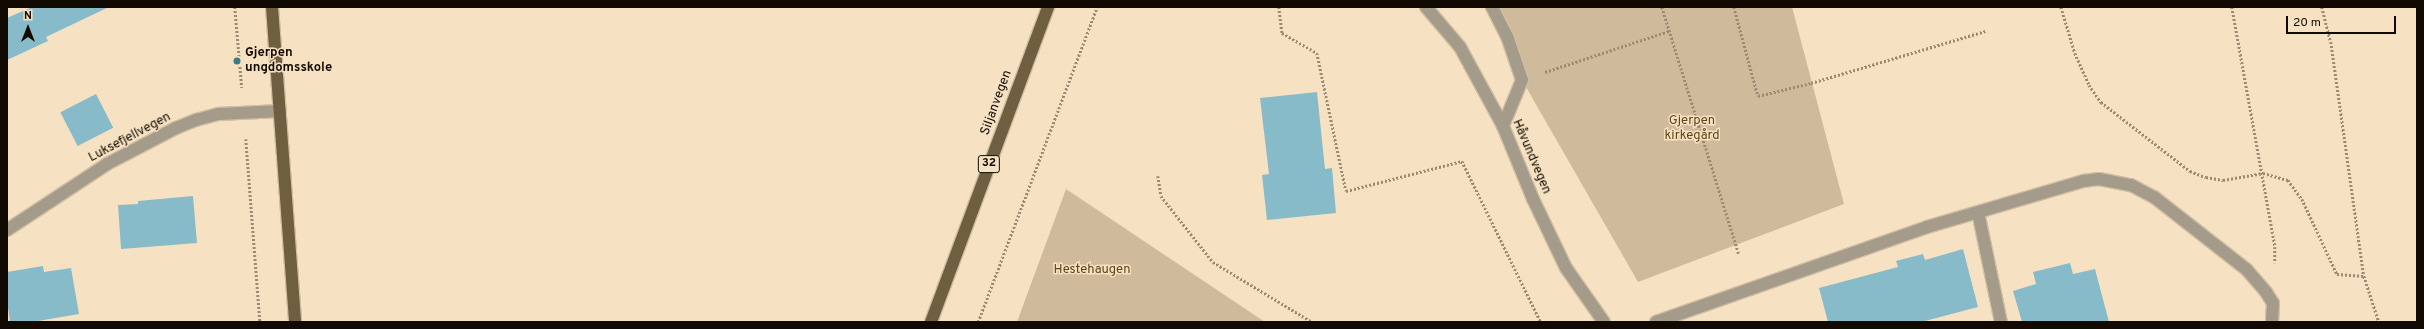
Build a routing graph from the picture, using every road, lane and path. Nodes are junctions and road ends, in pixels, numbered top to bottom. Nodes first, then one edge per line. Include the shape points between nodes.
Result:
1 (236, 7) edge
2 (272, 7) edge
3 (1048, 7) edge
4 (1097, 7) edge
5 (1279, 7) edge
6 (1426, 7) edge
7 (1492, 7) edge
8 (1662, 7) edge
9 (1734, 7) edge
10 (2061, 7) edge
11 (2232, 7) edge
12 (2322, 7) edge
13 (1669, 31) junction
14 (1985, 31) dead end
15 (1522, 80) junction
16 (280, 111) junction
17 (244, 113) junction
18 (1503, 126) junction
19 (2262, 173) junction
20 (1158, 176) dead end
21 (1978, 212) junction
22 (7, 230) edge
23 (1739, 254) dead end
24 (2364, 276) junction
25 (2266, 292) junction
26 (1307, 321) edge
27 (260, 322) edge
28 (294, 322) edge
29 (931, 322) edge
30 (978, 322) edge
31 (1312, 322) edge
32 (1541, 322) edge
33 (1604, 322) edge
34 (1656, 322) edge
35 (2001, 322) edge
36 (2272, 322) edge
37 (2379, 322) edge

1 - 17 path
2 - 16 main road
3 - 29 main road, Siljanvegen / 32
4 - 30 path
5 - 32 path via 1282,33 1317,53 1346,191 1462,161
6 - 18 street, Håvundvegen via 1460,47
7 - 15 street via 1507,36
8 - 13 path
9 - 14 path via 1758,96 1811,83
10 - 19 path via 2075,53 2089,85 2101,102 2190,171 2223,180
11 - 19 path
12 - 24 path via 2331,42
13 - 15 path
13 - 23 path
15 - 18 street
16 - 17 street, Luksefjellvegen
16 - 28 main road
17 - 22 street, Luksefjellvegen via 219,114 176,128 107,164
17 - 27 path
18 - 33 street, Håvundvegen via 1566,268
19 - 24 path via 2288,180 2302,199 2337,274
19 - 25 path via 2275,247 2275,268
20 - 26 path via 1161,196 1213,262
21 - 25 street via 2083,181 2099,179 2130,185 2154,197 2216,245 2247,270
21 - 34 street via 1927,227
21 - 35 street
24 - 37 path
25 - 36 street via 2272,303
26 - 31 path

